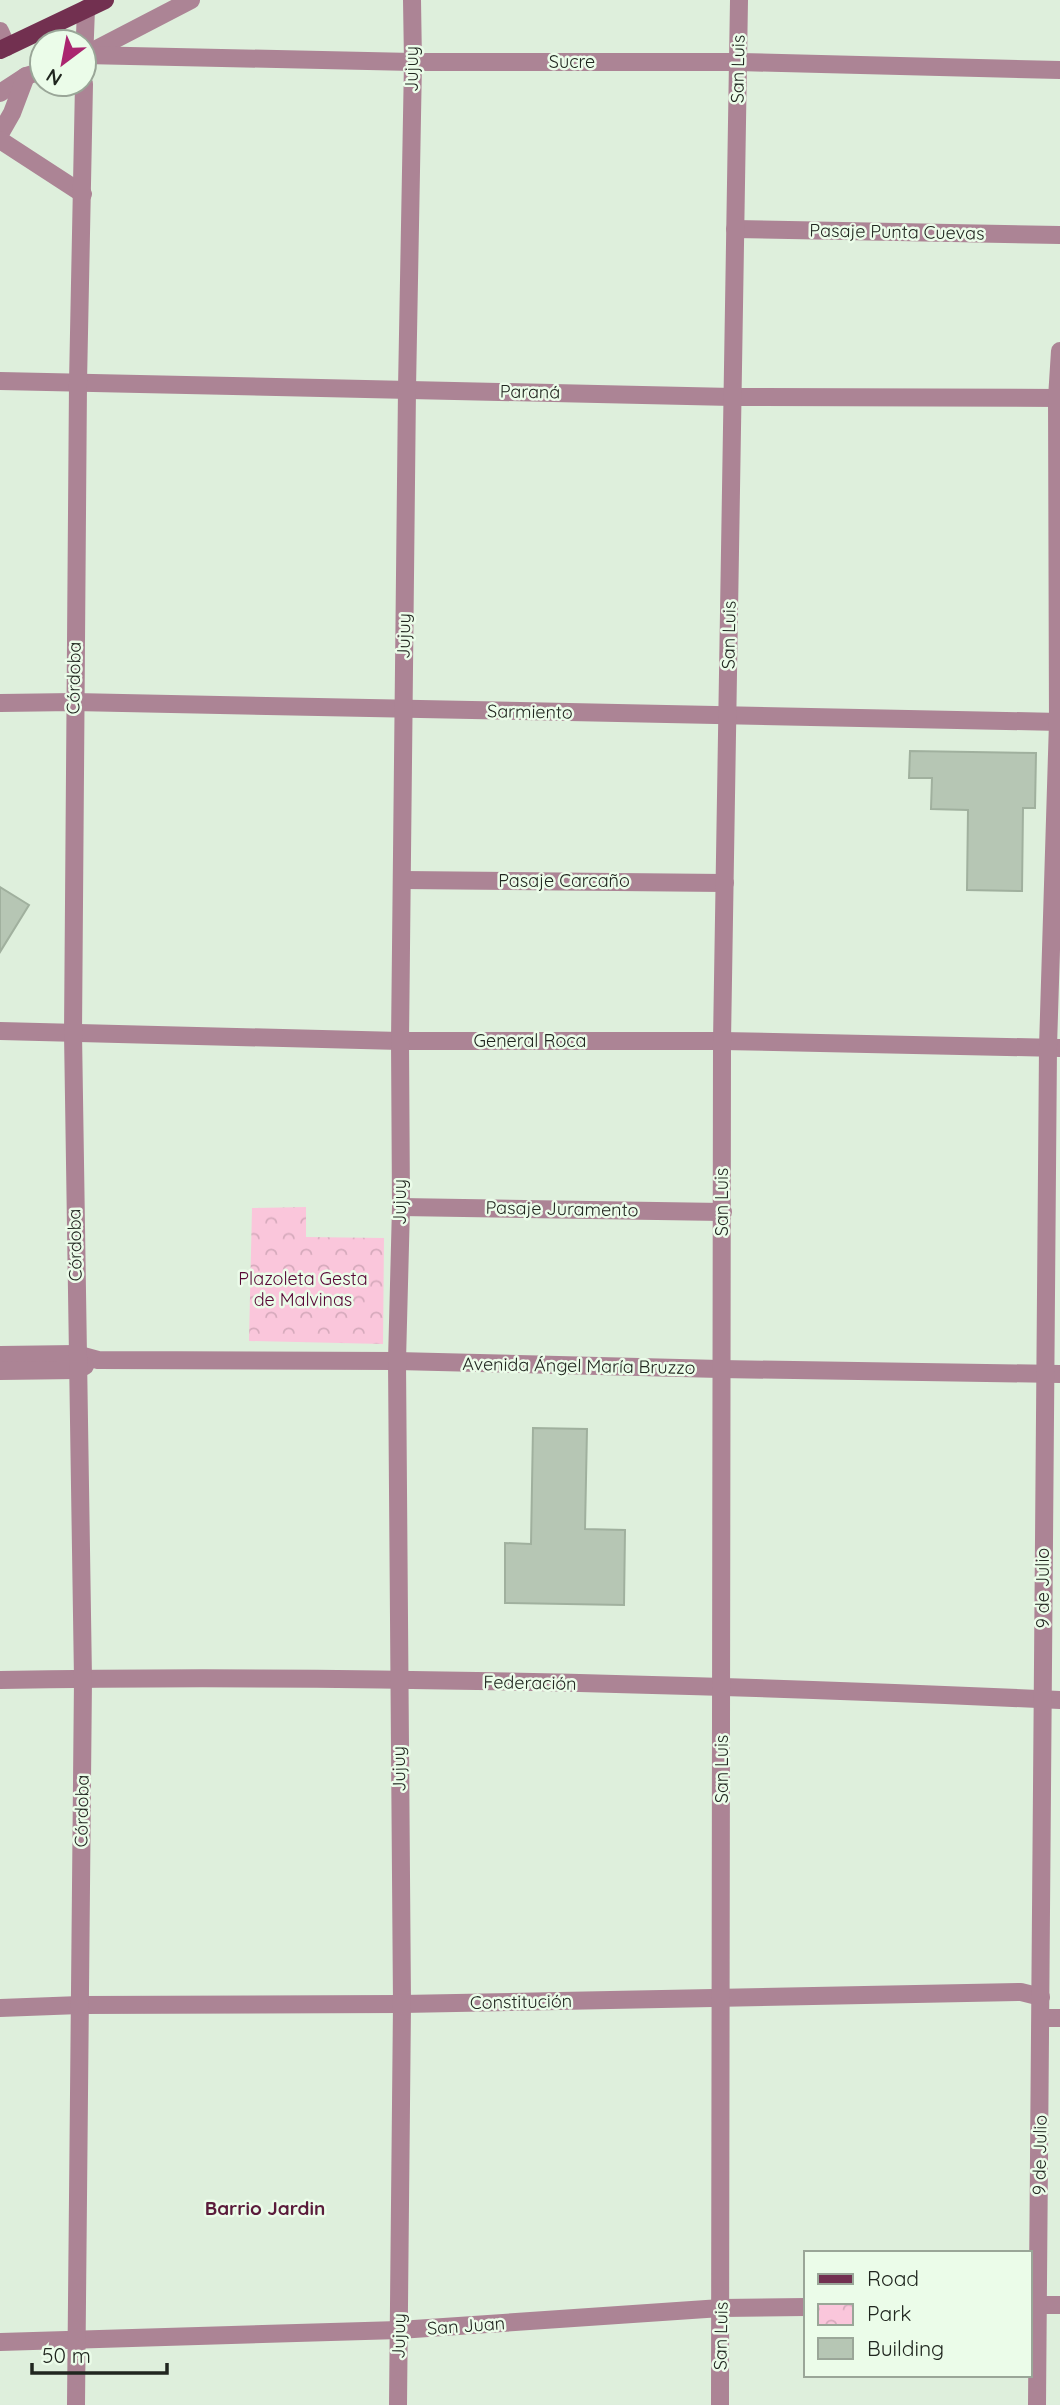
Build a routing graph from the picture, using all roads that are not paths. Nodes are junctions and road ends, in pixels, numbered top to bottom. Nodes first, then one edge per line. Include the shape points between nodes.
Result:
1 (105, 0) edge
2 (191, 0) edge
3 (412, 0) edge
4 (739, 0) edge
5 (86, 9) junction
6 (85, 28) edge
7 (2, 43) edge
8 (98, 48) edge
9 (98, 55) edge
10 (413, 62) junction
11 (739, 62) junction
12 (1060, 70) edge
13 (28, 77) edge
14 (28, 85) edge
15 (0, 93) edge
16 (84, 98) edge
17 (0, 134) edge
18 (0, 140) edge
19 (83, 194) junction
20 (735, 229) junction
21 (1060, 235) edge
22 (1060, 351) edge
23 (0, 380) edge
24 (78, 383) junction
25 (407, 389) junction
26 (732, 397) junction
27 (1059, 398) edge
28 (74, 702) junction
29 (0, 703) edge
30 (404, 710) junction
31 (728, 715) junction
32 (1059, 722) edge
33 (403, 880) junction
34 (725, 883) junction
35 (0, 1031) edge
36 (73, 1033) junction
37 (400, 1041) junction
38 (722, 1041) junction
39 (1054, 1047) edge
40 (401, 1207) junction
41 (723, 1212) junction
42 (0, 1355) edge
43 (397, 1361) junction
44 (77, 1362) junction
45 (720, 1369) junction
46 (0, 1371) edge
47 (1052, 1373) edge
48 (83, 1679) junction
49 (0, 1680) edge
50 (398, 1681) junction
51 (722, 1686) junction
52 (1051, 1700) edge
53 (722, 1997) junction
54 (1041, 1997) junction
55 (402, 2004) junction
56 (80, 2005) junction
57 (0, 2008) edge
58 (1041, 2018) junction
59 (1060, 2018) edge
60 (1034, 2305) edge
61 (1060, 2305) edge
62 (804, 2307) edge
63 (721, 2308) junction
64 (399, 2330) junction
65 (78, 2340) junction
66 (0, 2342) edge
67 (76, 2405) edge
68 (398, 2405) edge
69 (720, 2405) edge
70 (1037, 2405) edge

1 - 5 main road
2 - 8 street
3 - 10 street, Jujuy
4 - 11 street, San Luis
5 - 6 street
5 - 7 main road
9 - 10 street, Sucre
10 - 11 street, Sucre
10 - 25 street, Jujuy
11 - 12 street, Sucre
11 - 20 street, San Luis
13 - 15 street
14 - 17 street
16 - 19 street, Córdoba
18 - 19 street
19 - 24 street, Córdoba
20 - 21 street, Pasaje Punta Cuevas
20 - 26 street, San Luis
22 - 27 street, 9 de Julio
23 - 24 street, Paraná
24 - 25 street, Paraná
24 - 28 street, Córdoba
25 - 26 street, Paraná
25 - 30 street, Jujuy
26 - 27 street, Paraná
26 - 31 street, San Luis
27 - 32 street, 9 de Julio
28 - 29 street, Sarmiento
28 - 30 street, Sarmiento
28 - 36 street, Córdoba
30 - 31 street, Sarmiento
30 - 33 street, Jujuy
31 - 32 street, Sarmiento
31 - 34 street, San Luis
32 - 39 street, 9 de Julio
33 - 34 street, Pasaje Carcaño
33 - 37 street, Jujuy
34 - 38 street, San Luis
35 - 36 street, General Roca
36 - 37 street, General Roca
36 - 44 street, Córdoba
37 - 38 street, General Roca
37 - 40 street, Jujuy
38 - 39 street, General Roca
38 - 41 street, San Luis
39 - 47 street, 9 de Julio
40 - 41 street, Pasaje Juramento
40 - 43 street, Jujuy
41 - 45 street, San Luis
42 - 44 street, Avenida Ángel María Bruzzo
43 - 44 street, Avenida Ángel María Bruzzo
43 - 45 street, Avenida Ángel María Bruzzo
43 - 50 street, Jujuy
44 - 46 street, Avenida Ángel María Bruzzo
44 - 48 street, Córdoba
45 - 47 street, Avenida Ángel María Bruzzo
45 - 51 street, San Luis
47 - 52 street, 9 de Julio
48 - 49 street, Federación
48 - 50 street, Federación
48 - 56 street, Córdoba
50 - 51 street, Federación
50 - 55 street, Jujuy
51 - 52 street, Federación
51 - 53 street, San Luis
52 - 54 street, 9 de Julio
53 - 54 street, Constitución via 1021,1992
53 - 55 street, Constitución
53 - 63 street, San Luis
54 - 58 street, 9 de Julio
55 - 56 street, Constitución
55 - 64 street, Jujuy
56 - 57 street, Constitución
56 - 65 street, Córdoba
58 - 59 street
58 - 60 street, 9 de Julio
60 - 61 street
60 - 70 street, 9 de Julio
62 - 63 street, San Juan
63 - 64 street, San Juan
63 - 69 street, San Luis
64 - 65 street, San Juan
64 - 68 street, Jujuy
65 - 66 street, San Juan
65 - 67 street, Córdoba

